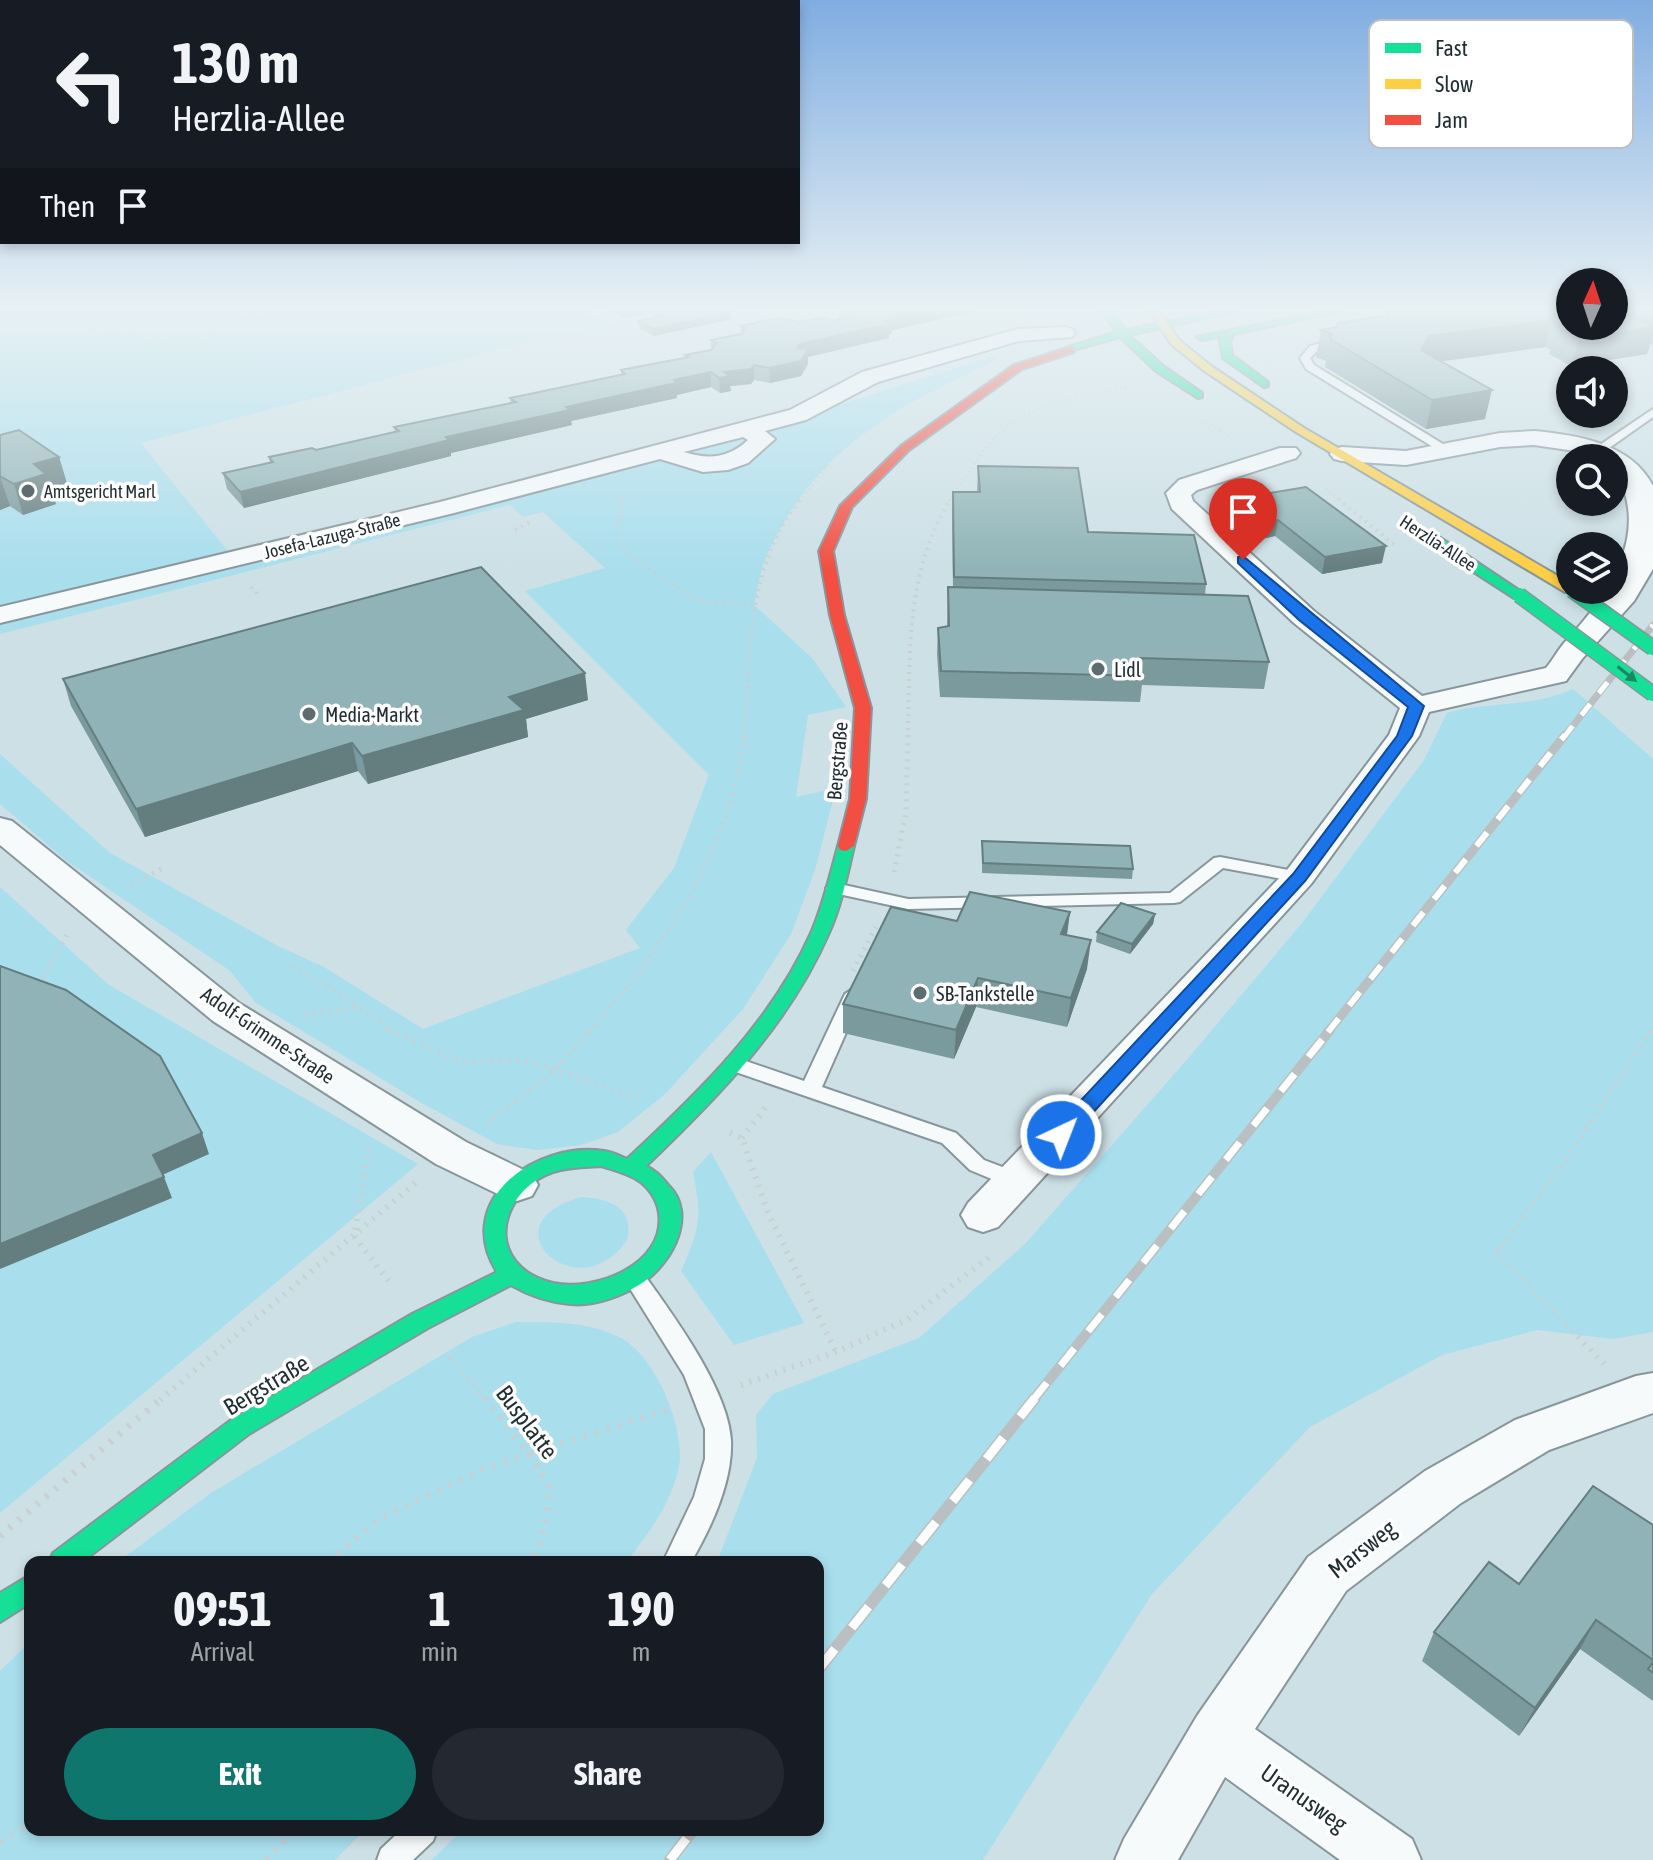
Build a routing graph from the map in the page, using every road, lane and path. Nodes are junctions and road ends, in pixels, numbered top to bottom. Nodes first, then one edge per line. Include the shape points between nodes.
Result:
1 (827, 398) edge
2 (973, 398) edge
3 (979, 398) edge
4 (1073, 398) edge
5 (1191, 398) edge
6 (1253, 398) edge
7 (1360, 398) edge
8 (968, 401) junction
9 (1204, 410) joint
10 (1653, 412) edge
11 (1326, 424) dead end
12 (1570, 444) edge
13 (1608, 444) edge
14 (1260, 449) junction
15 (1447, 451) junction
16 (1342, 454) junction
17 (1294, 456) dead end
18 (1377, 456) junction
19 (1628, 465) edge
20 (580, 472) junction
21 (1415, 527) dead end
22 (1397, 547) dead end
23 (1556, 577) edge
24 (1556, 580) edge
25 (1592, 604) edge
26 (754, 605) dead end
27 (0, 615) edge
28 (1653, 648) edge
29 (1653, 694) edge
30 (1416, 706) junction
31 (0, 828) edge
32 (1299, 877) junction
33 (835, 888) junction
34 (894, 906) junction
35 (53, 962) dead end
36 (292, 966) dead end
37 (855, 979) joint
38 (37, 989) edge
39 (1653, 1027) edge
40 (734, 1064) junction
41 (787, 1082) junction
42 (810, 1090) junction
43 (376, 1106) junction
44 (689, 1114) junction
45 (742, 1138) junction
46 (634, 1165) junction
47 (1018, 1182) junction
48 (517, 1185) junction
49 (983, 1215) joint
50 (511, 1275) junction
51 (635, 1279) junction
52 (420, 1321) junction
53 (836, 1352) junction
54 (1644, 1395) edge
55 (704, 1398) junction
56 (530, 1454) junction
57 (70, 1556) edge
58 (335, 1556) edge
59 (534, 1556) edge
60 (680, 1556) edge
61 (24, 1591) edge
62 (0, 1609) edge
63 (1217, 1736) junction
64 (24, 1827) edge
65 (290, 1836) edge
66 (416, 1836) edge
67 (0, 1842) edge
68 (266, 1860) edge
69 (392, 1860) edge
70 (1145, 1860) edge
71 (1391, 1860) edge

1 - 20 street, Josefa-Lazuga-Straße via 798,415
2 - 8 main road, Bergstraße
3 - 8 main road, Bergstraße
4 - 34 path via 1002,430 949,501 929,538 911,633 906,813
5 - 9 main road
6 - 16 main road, Herzlia-Allee
7 - 15 lane
8 - 33 main road, Bergstraße via 905,448 846,506 826,551 863,708 858,799
9 - 14 path via 1241,452
10 - 13 lane
11 - 18 main road
12 - 15 street, Herzlia-Allee via 1523,438
14 - 17 street
14 - 22 path via 1283,475 1319,484
14 - 30 street via 1188,485 1178,493 1181,504 1304,617
15 - 18 street, Herzlia-Allee
16 - 18 street, Herzlia-Allee
16 - 24 main road, Herzlia-Allee
18 - 23 main road via 1519,545
19 - 30 street, Herzlia-Allee via 1645,482 1651,504 1649,547 1631,590 1563,668 1556,675
20 - 26 path via 604,492 624,498 614,518 617,537 635,563 696,600
20 - 27 street, Josefa-Lazuga-Straße
21 -> 29 main road, Herzlia-Allee, bridge via 1519,595
25 - 28 main road, Herzlia-Allee, bridge
30 - 32 street via 1404,736
31 - 43 street, Adolf-Grimme-Straße via 226,1012
32 - 34 lane via 1220,862 1174,898
32 - 47 street
33 - 34 lane
33 - 40 main road, Bergstraße via 819,935 777,1010
34 - 37 path
35 - 38 path
36 - 44 path via 391,1031 462,1062 523,1060
37 - 42 lane
39 - 54 path via 1566,1160 1497,1252
40 - 41 lane
40 - 44 main road, Bergstraße
41 - 42 lane
41 - 45 path
42 - 47 lane via 949,1138 977,1165
43 - 48 street, Adolf-Grimme-Straße via 451,1153
43 - 52 path, Busplatte via 354,1236
44 - 45 path
44 - 46 main road, Bergstraße
45 - 53 path via 768,1213
46 - 48 main road via 603,1158 564,1161
46 - 51 main road via 657,1181 672,1205 672,1234 658,1259
47 - 49 street
48 - 50 main road via 505,1197 492,1227 495,1254
49 - 53 path via 1014,1235 908,1319
50 - 51 main road via 536,1290 568,1296 602,1293
50 - 52 main road, Bergstraße
51 - 55 lane via 677,1339
52 - 56 path, Busplatte
52 - 57 main road, Bergstraße via 240,1427
53 - 55 path
54 - 63 street, Marsweg via 1532,1435 1443,1487 1327,1574
55 - 56 path
55 - 60 lane via 718,1432 712,1486
56 - 58 path via 478,1471 382,1517
56 - 59 path, Busplatte via 551,1490
61 - 62 main road
63 - 70 street, Marsweg
63 - 71 street, Uranusweg
64 - 67 path
65 - 68 path
66 - 69 lane

